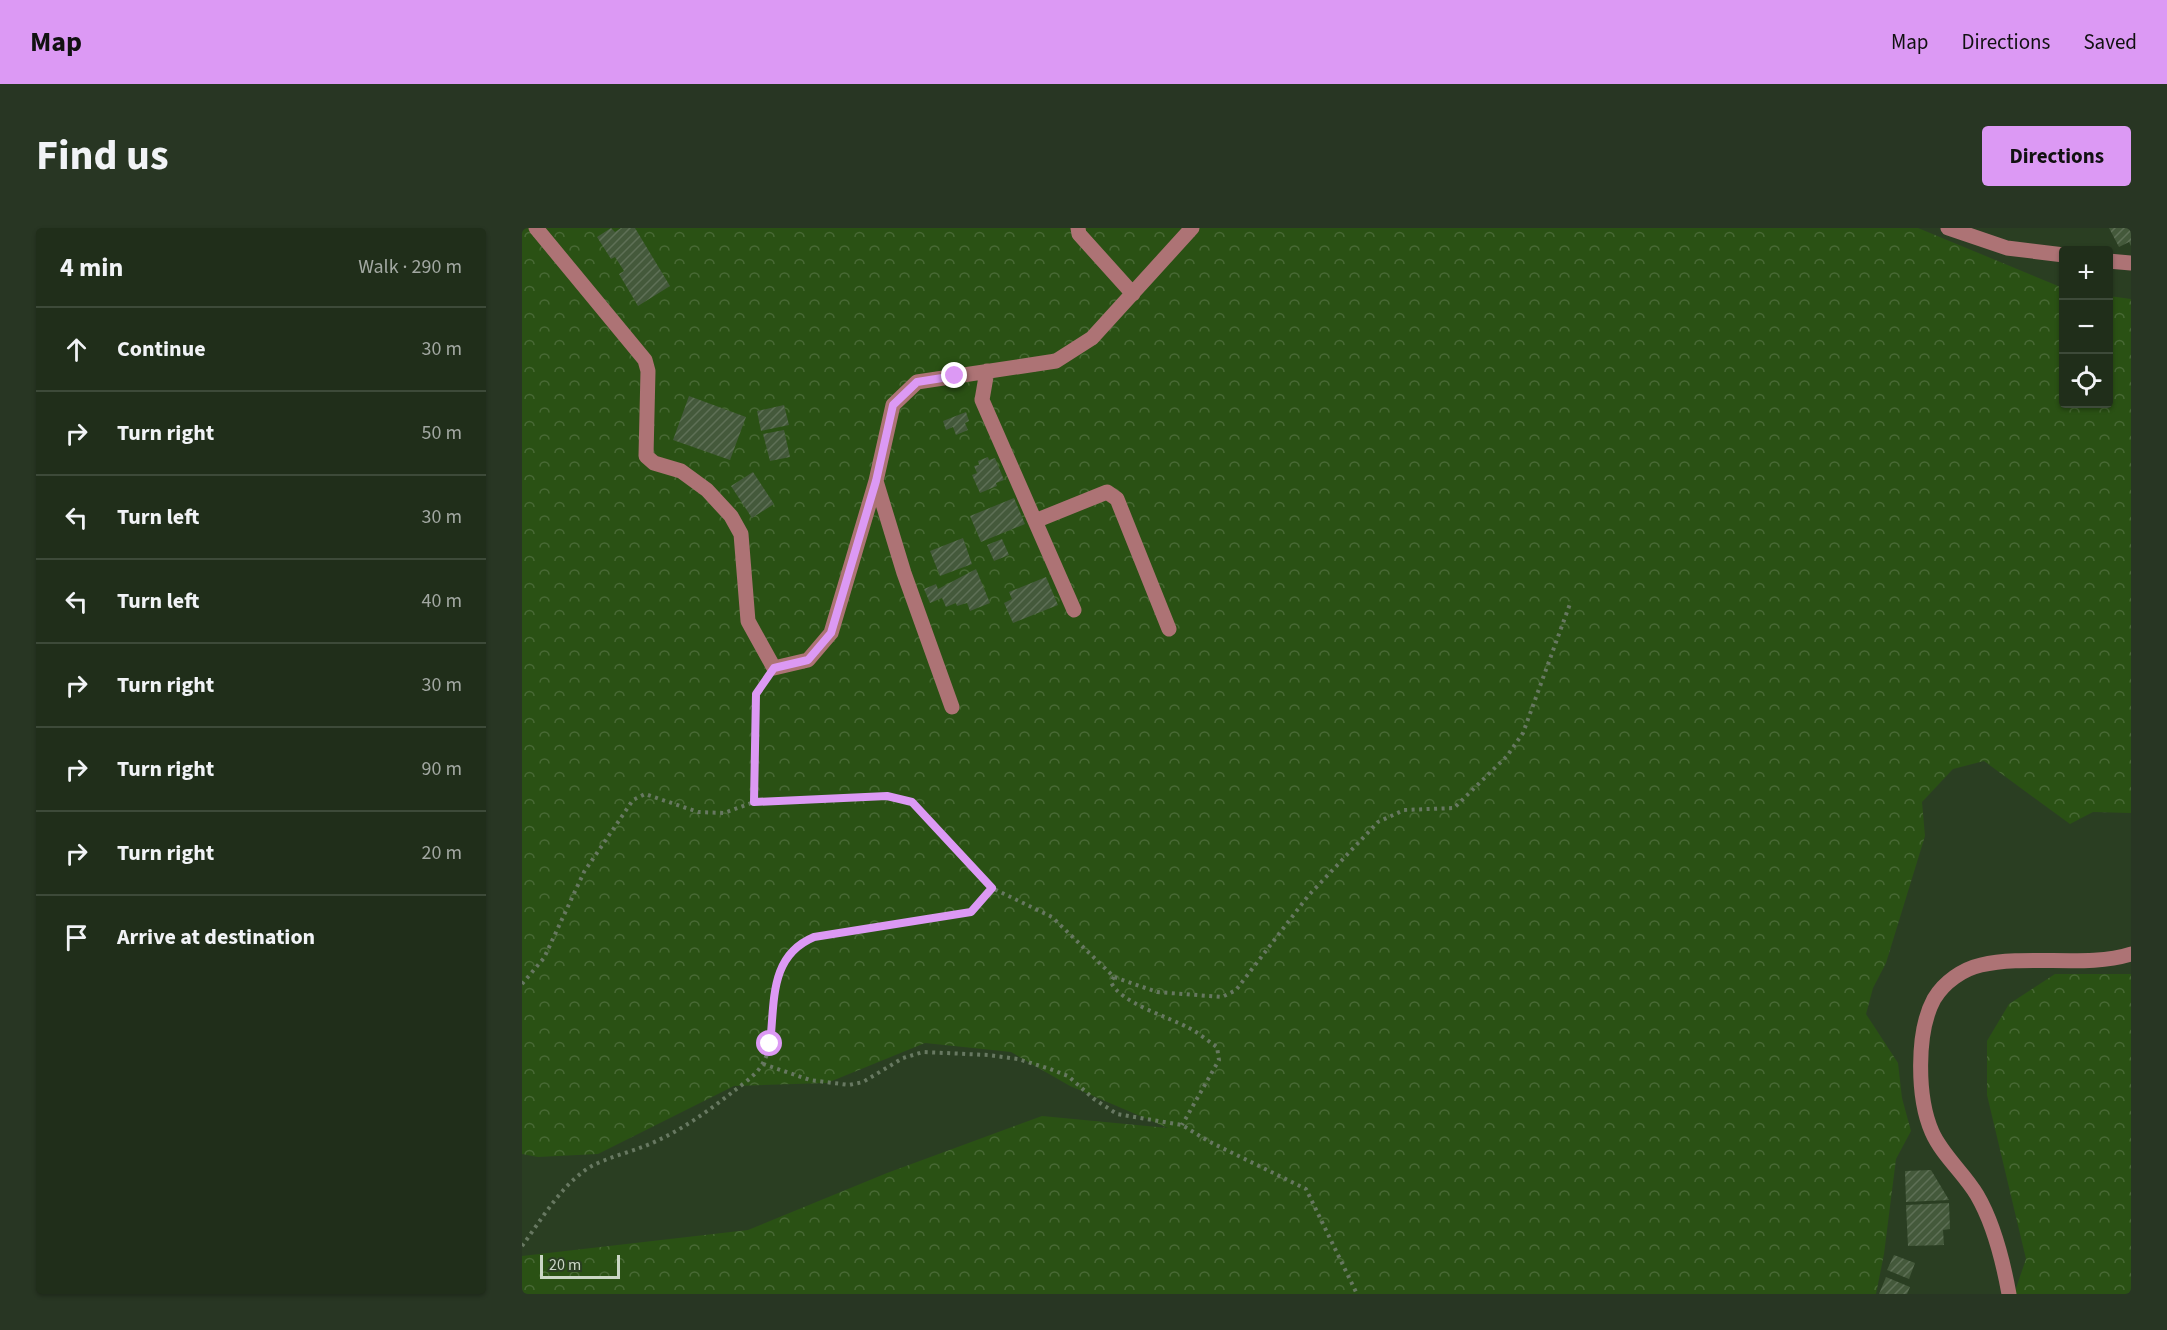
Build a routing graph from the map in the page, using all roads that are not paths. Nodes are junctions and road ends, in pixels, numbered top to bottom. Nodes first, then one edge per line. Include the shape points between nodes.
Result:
1 (536, 228) edge
2 (1078, 228) edge
3 (1192, 228) edge
4 (1948, 228) edge
5 (2059, 254) edge
6 (2113, 261) edge
7 (2131, 263) edge
8 (1133, 294) junction
9 (987, 371) junction
10 (876, 481) junction
11 (1035, 521) junction
12 (1074, 609) dead end
13 (1169, 629) dead end
14 (952, 707) dead end
15 (2131, 954) edge
16 (2009, 1294) edge

1 - 10 street via 645,360 646,456 654,463 681,471 707,490 731,516 741,534 748,621 774,668 808,660 831,633
2 - 8 street via 1079,234
3 - 8 street
4 - 5 street via 2007,248
6 - 7 street
8 - 9 street via 1092,338 1056,361
9 - 10 street via 917,382 893,405
9 - 11 street via 982,400
10 - 14 street
11 - 12 street
11 - 13 street via 1107,492 1117,500
15 - 16 street via 1981,965 1953,978 1935,998 1926,1021 1922,1099 1933,1133 1977,1196 2004,1266

